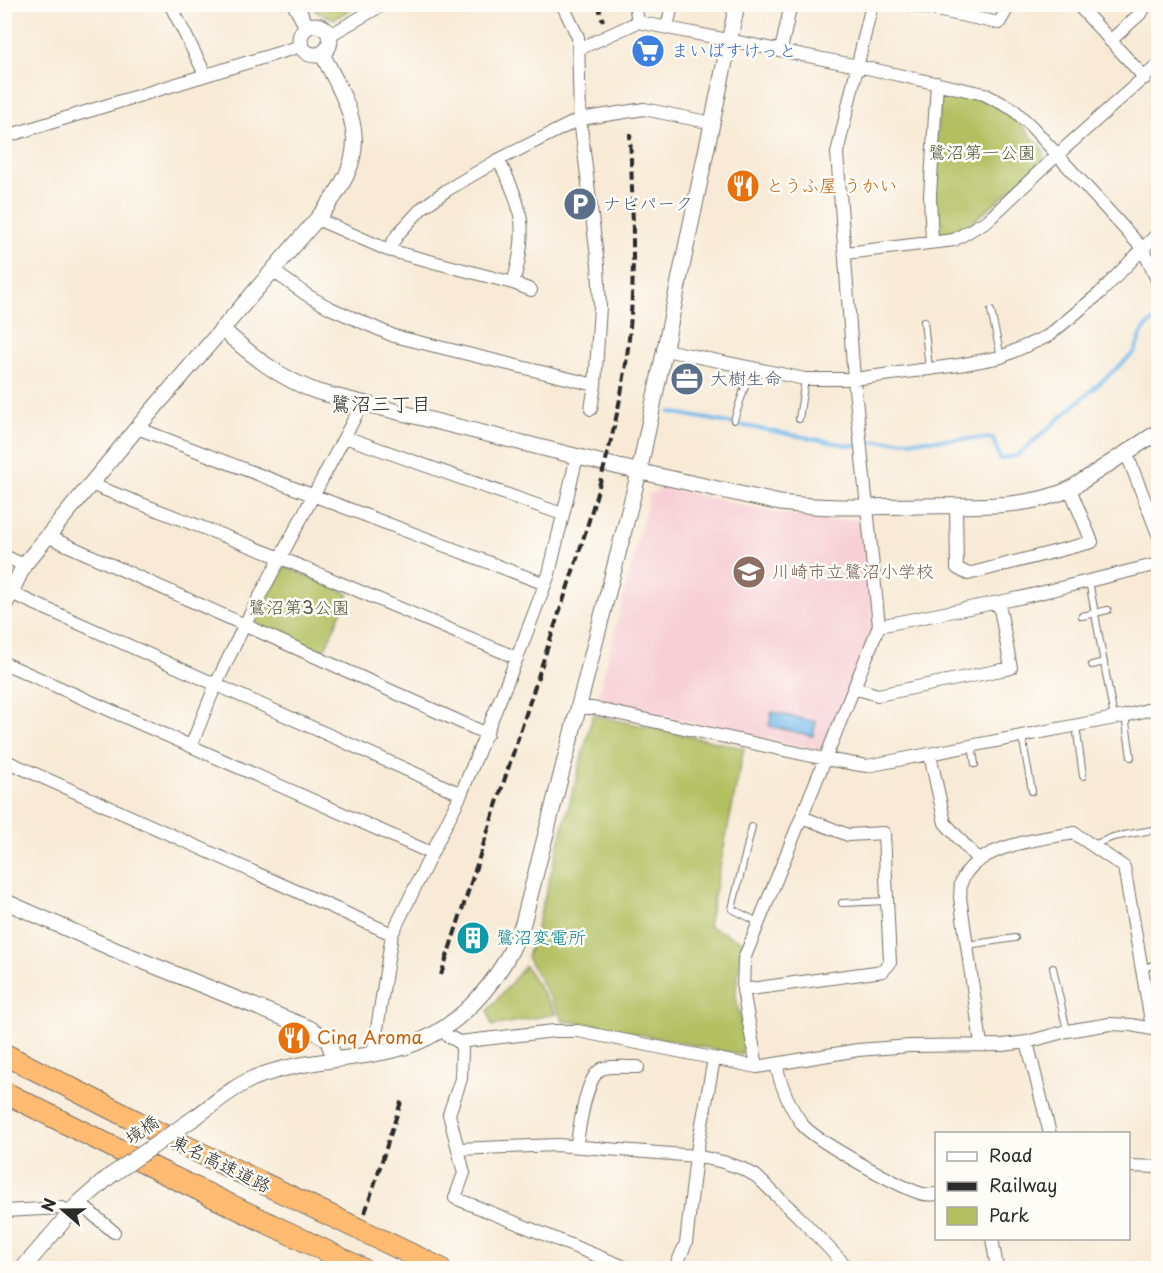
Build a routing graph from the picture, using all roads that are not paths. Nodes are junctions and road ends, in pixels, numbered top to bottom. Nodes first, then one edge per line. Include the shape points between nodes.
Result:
1 (170, 4) edge
2 (295, 4) edge
3 (384, 4) edge
4 (562, 4) edge
5 (635, 4) edge
6 (672, 4) edge
7 (737, 4) edge
8 (791, 4) edge
9 (872, 4) edge
10 (907, 4) edge
11 (1010, 4) edge
12 (1077, 4) edge
13 (1146, 4) edge
14 (638, 22) junction
15 (307, 27) junction
16 (667, 28) junction
17 (330, 35) junction
18 (729, 40) junction
19 (1110, 41) junction
20 (301, 46) junction
21 (579, 50) junction
22 (781, 50) junction
23 (322, 54) junction
24 (1158, 65) edge
25 (858, 66) junction
26 (206, 74) junction
27 (1145, 78) junction
28 (937, 83) junction
29 (580, 119) junction
30 (712, 123) junction
31 (4, 137) edge
32 (1057, 155) junction
33 (498, 160) junction
34 (316, 219) junction
35 (1158, 233) edge
36 (932, 242) junction
37 (1143, 249) junction
38 (388, 250) junction
39 (846, 253) junction
40 (273, 271) junction
41 (1158, 282) edge
42 (513, 284) junction
43 (531, 290) dead end
44 (991, 311) dead end
45 (924, 321) dead end
46 (222, 329) junction
47 (664, 350) junction
48 (1001, 357) junction
49 (751, 367) junction
50 (929, 369) junction
51 (854, 378) junction
52 (805, 379) junction
53 (595, 385) junction
54 (362, 404) junction
55 (591, 410) dead end
56 (800, 418) dead end
57 (734, 420) dead end
58 (137, 428) junction
59 (1158, 432) edge
60 (345, 437) junction
61 (1126, 452) junction
62 (577, 456) junction
63 (639, 472) junction
64 (90, 484) junction
65 (1070, 489) junction
66 (314, 494) junction
67 (956, 505) junction
68 (867, 507) junction
69 (562, 514) junction
70 (1158, 534) edge
71 (47, 536) junction
72 (4, 556) edge
73 (280, 558) junction
74 (1158, 564) edge
75 (24, 565) junction
76 (1089, 581) junction
77 (545, 584) junction
78 (8, 600) edge
79 (999, 603) junction
80 (1108, 610) dead end
81 (1095, 613) junction
82 (1083, 616) dead end
83 (244, 626) junction
84 (879, 626) junction
85 (517, 658) junction
86 (1104, 662) junction
87 (4, 663) edge
88 (1092, 665) dead end
89 (216, 684) junction
90 (854, 688) junction
91 (1158, 707) edge
92 (578, 708) junction
93 (1119, 717) junction
94 (1076, 726) junction
95 (487, 734) junction
96 (1022, 736) junction
97 (190, 746) junction
98 (972, 746) junction
99 (930, 754) junction
100 (1131, 757) dead end
101 (825, 759) junction
102 (4, 760) edge
103 (975, 764) dead end
104 (1083, 776) dead end
105 (1032, 791) dead end
106 (461, 794) junction
107 (802, 817) junction
108 (752, 827) dead end
109 (1152, 830) dead end
110 (1093, 845) junction
111 (431, 853) junction
112 (979, 861) junction
113 (4, 901) edge
114 (887, 901) junction
115 (842, 903) dead end
116 (759, 922) junction
117 (392, 934) junction
118 (1015, 938) dead end
119 (967, 945) junction
120 (1158, 963) edge
121 (1053, 968) dead end
122 (1141, 970) junction
123 (743, 990) junction
124 (441, 1028) junction
125 (1155, 1029) edge
126 (1067, 1031) junction
127 (459, 1042) junction
128 (1027, 1042) junction
129 (981, 1044) junction
130 (4, 1054) edge
131 (373, 1054) junction
132 (335, 1059) junction
133 (714, 1059) junction
134 (776, 1065) junction
135 (638, 1067) dead end
136 (757, 1067) junction
137 (4, 1092) edge
138 (1050, 1132) edge
139 (576, 1147) junction
140 (458, 1149) junction
141 (696, 1156) junction
142 (1130, 1166) edge
143 (1158, 1167) edge
144 (935, 1194) edge
145 (76, 1208) junction
146 (4, 1210) edge
147 (114, 1233) dead end
148 (992, 1240) edge
149 (26, 1268) edge
150 (361, 1269) edge
151 (440, 1269) edge
152 (627, 1269) edge
153 (675, 1269) edge
154 (848, 1269) edge
155 (997, 1269) edge

1 - 26 street
2 - 15 street
3 - 17 street
4 - 21 street via 578,37
5 - 14 street
6 - 16 street
7 - 18 street, 境橋
8 - 22 street
9 - 25 street
10 - 11 street via 999,22
12 - 19 street
13 - 19 street
14 - 16 street
14 - 21 street
15 - 17 street via 320,26
15 - 20 street via 301,36
16 - 18 street
17 - 23 street
18 - 22 street
18 - 30 street, 境橋
19 - 27 street
20 - 23 street via 309,54
20 - 26 street
21 - 29 street
22 - 25 street
23 - 34 street via 351,115 355,148 340,189
24 - 27 street
25 - 28 street
25 - 39 street via 837,153
26 - 31 street
27 - 32 street
28 - 32 street via 984,94 1013,109
28 - 36 street via 930,196
29 - 30 street via 644,109
29 - 33 street
29 - 53 street via 598,265
30 - 47 street, 境橋
32 - 36 street via 988,220 954,240
32 - 37 street
33 - 38 street via 422,208
33 - 42 street via 520,209 523,234
34 - 38 street
34 - 40 street
35 - 37 street
36 - 39 street
37 - 41 street
37 - 48 street via 1100,293 1048,336
38 - 42 street
39 - 51 street
40 - 46 street
40 - 53 street via 330,308 394,336
42 - 43 street
44 - 48 lane
45 - 50 lane
46 - 54 street via 254,358 286,378
46 - 58 street
47 - 49 street
47 - 63 street, 境橋
48 - 50 street
49 - 52 street
49 - 57 lane
50 - 51 street
51 - 52 street
51 - 68 street
52 - 56 lane
53 - 55 street
54 - 60 street
54 - 62 street
58 - 64 street
58 - 66 street
59 - 61 street
60 - 66 street
60 - 69 street
61 - 65 street
61 - 70 street
62 - 63 street
62 - 69 street
63 - 68 street via 780,503
63 - 92 street, 境橋
64 - 71 street
64 - 73 street
65 - 67 street via 1018,503
65 - 67 street via 1092,542 968,574 957,568
66 - 73 street
66 - 77 street
67 - 68 street
68 - 84 street
69 - 77 street
71 - 75 street
71 - 83 street
72 - 75 street
73 - 83 street
73 - 85 street
74 - 76 street
75 - 78 street
76 - 79 street
76 - 81 lane
77 - 85 street
78 - 89 street
79 - 84 street
79 - 90 street via 1011,668 878,694
80 - 81 lane
81 - 82 lane
81 - 86 lane
83 - 89 street
83 - 95 street
84 - 90 street
85 - 95 street
86 - 88 lane
86 - 93 lane
87 - 97 street
89 - 97 street
89 - 106 street
90 - 101 street
91 - 93 street
92 - 101 street via 593,708
92 - 124 street, 境橋 via 516,942 507,961 480,996
93 - 94 street
93 - 100 lane
94 - 96 street
94 - 104 lane
95 - 106 street
96 - 98 street
96 - 105 lane
97 - 111 street
98 - 99 street
98 - 103 lane
99 - 101 street via 867,766
99 - 112 street via 945,823
101 - 107 street
102 - 117 street
106 - 111 street
107 - 114 street via 848,835 884,833
107 - 116 street
108 - 116 lane via 732,909
109 - 110 lane
110 - 112 street via 1074,833 1002,848
110 - 122 street via 1124,867
111 - 117 street
112 - 119 street via 962,883 960,897
113 - 132 street via 309,1028 327,1040
114 - 115 lane
114 - 123 street via 890,963 883,971
116 - 123 street via 744,959
117 - 131 street
118 - 119 lane
119 - 129 street
120 - 122 lane
121 - 126 lane
122 - 125 street
123 - 136 street
124 - 127 street
124 - 131 street, 境橋 via 415,1043
125 - 126 street via 1110,1024
126 - 128 street
127 - 133 street via 578,1031
127 - 140 street via 461,1079 449,1114
128 - 129 street
128 - 138 street
129 - 134 street via 858,1050
130 - 151 highway, 東名高速道路 via 177,1143
131 - 132 street, 境橋
132 - 145 street, 境橋, bridge via 254,1078 110,1176
133 - 136 street
133 - 141 street
134 - 136 street
134 - 144 street via 784,1093 803,1126 897,1183 915,1192
135 - 139 street via 604,1068 597,1072 590,1084
137 - 150 highway, 東名高速道路
139 - 140 street
139 - 141 street
140 - 152 street via 464,1173 455,1198
141 - 153 street via 686,1243
141 - 154 street via 756,1176
142 - 143 street
145 - 146 street
145 - 147 street
145 - 149 street, 境橋
148 - 155 street

